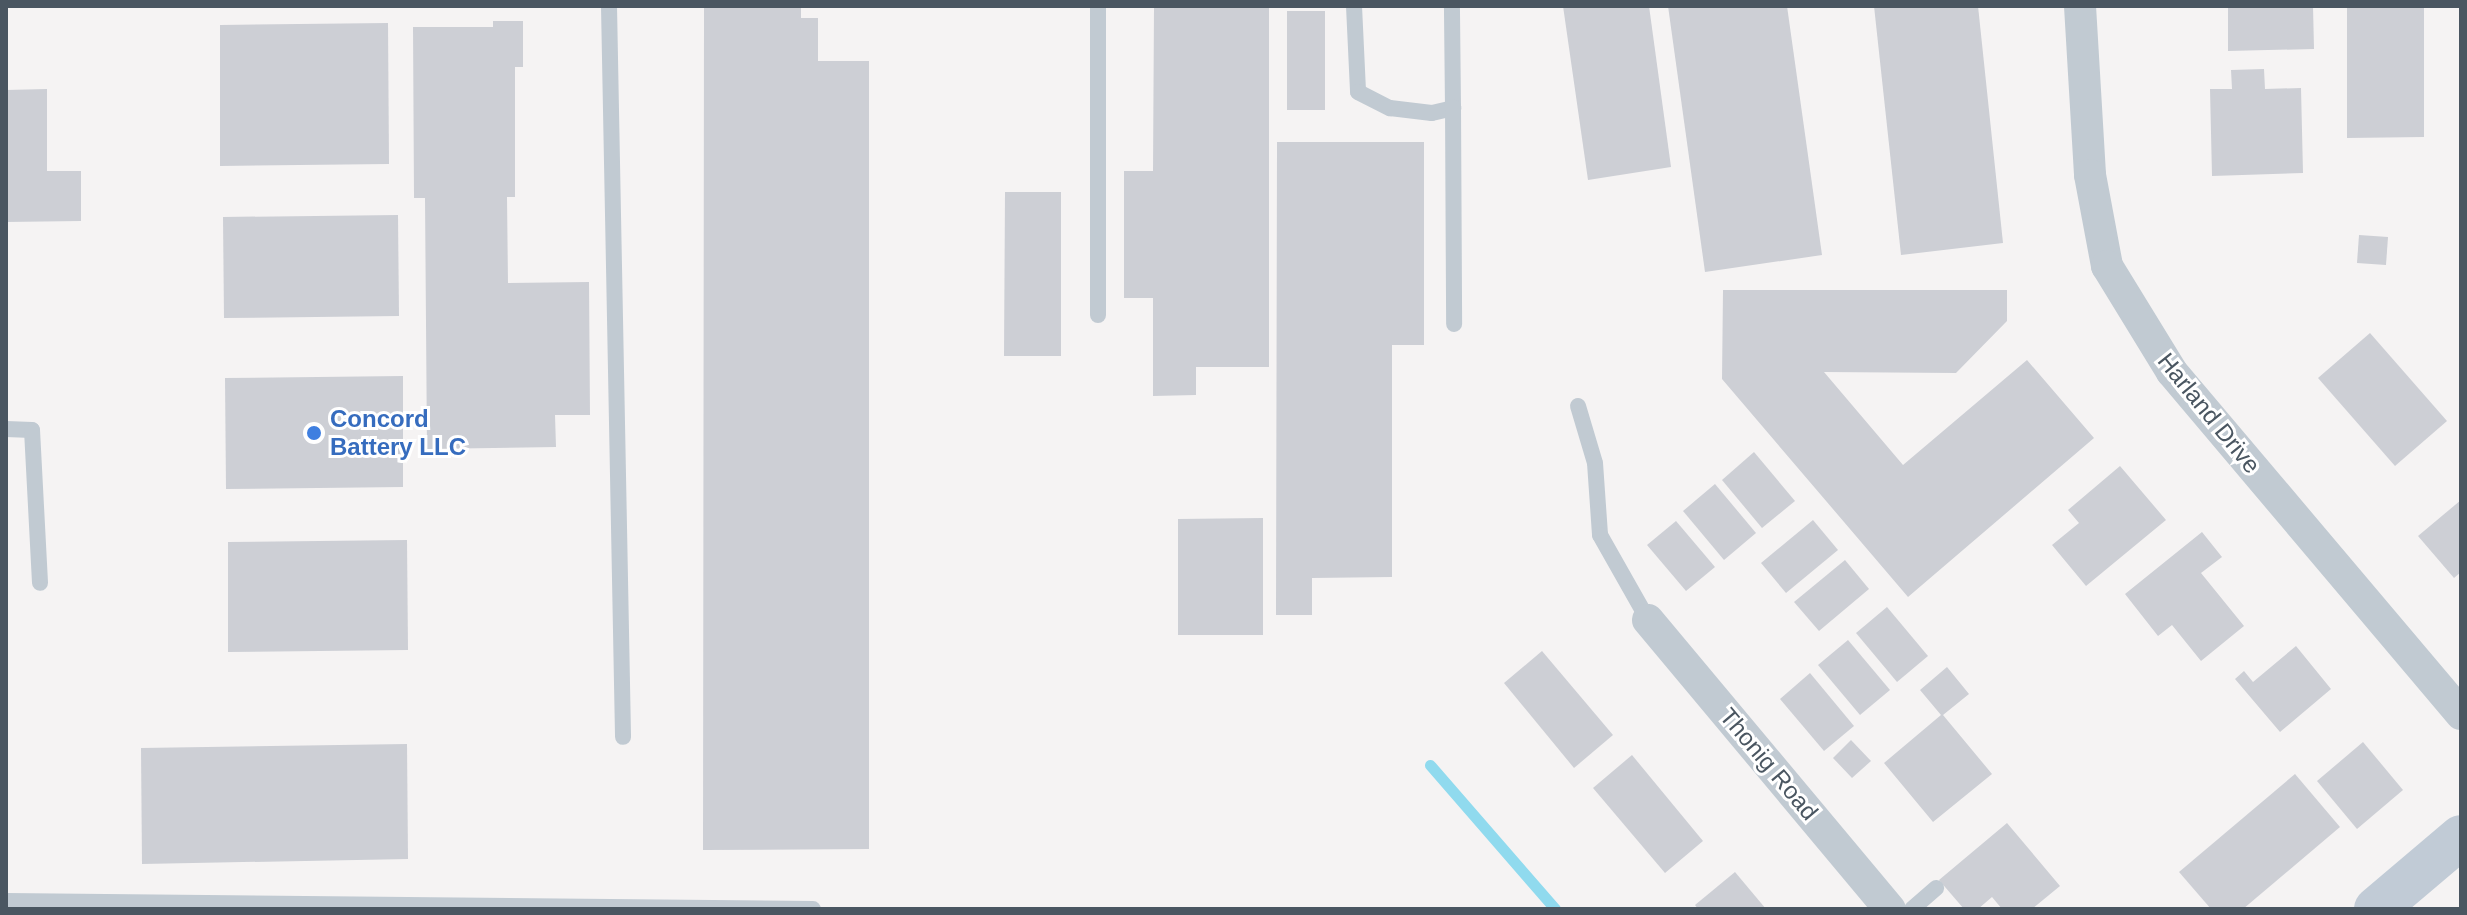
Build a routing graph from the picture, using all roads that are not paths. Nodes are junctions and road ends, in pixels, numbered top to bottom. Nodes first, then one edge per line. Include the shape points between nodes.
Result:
1 (609, 6) edge
2 (1098, 6) edge
3 (1354, 6) edge
4 (1452, 6) edge
5 (2080, 6) edge
6 (1453, 107) junction
7 (1098, 315) dead end
8 (1454, 324) dead end
9 (1578, 406) dead end
10 (6, 429) edge
11 (40, 583) dead end
12 (1648, 620) joint
13 (2461, 714) edge
14 (623, 737) dead end
15 (2461, 837) edge
16 (1936, 888) dead end
17 (6, 901) edge
18 (813, 909) edge
19 (1890, 909) edge
20 (1912, 909) edge
21 (2376, 909) edge

1 - 14 lane
2 - 7 lane
3 - 6 lane via 1358,92 1390,108 1432,113
4 - 6 lane
5 - 13 street, Harland Drive via 2090,175 2107,266 2172,372
6 - 8 lane
9 - 12 lane via 1595,463 1600,535
10 - 11 lane via 32,430
12 - 19 street, Thonig Road
15 - 21 main road
16 - 20 lane
17 - 18 lane

